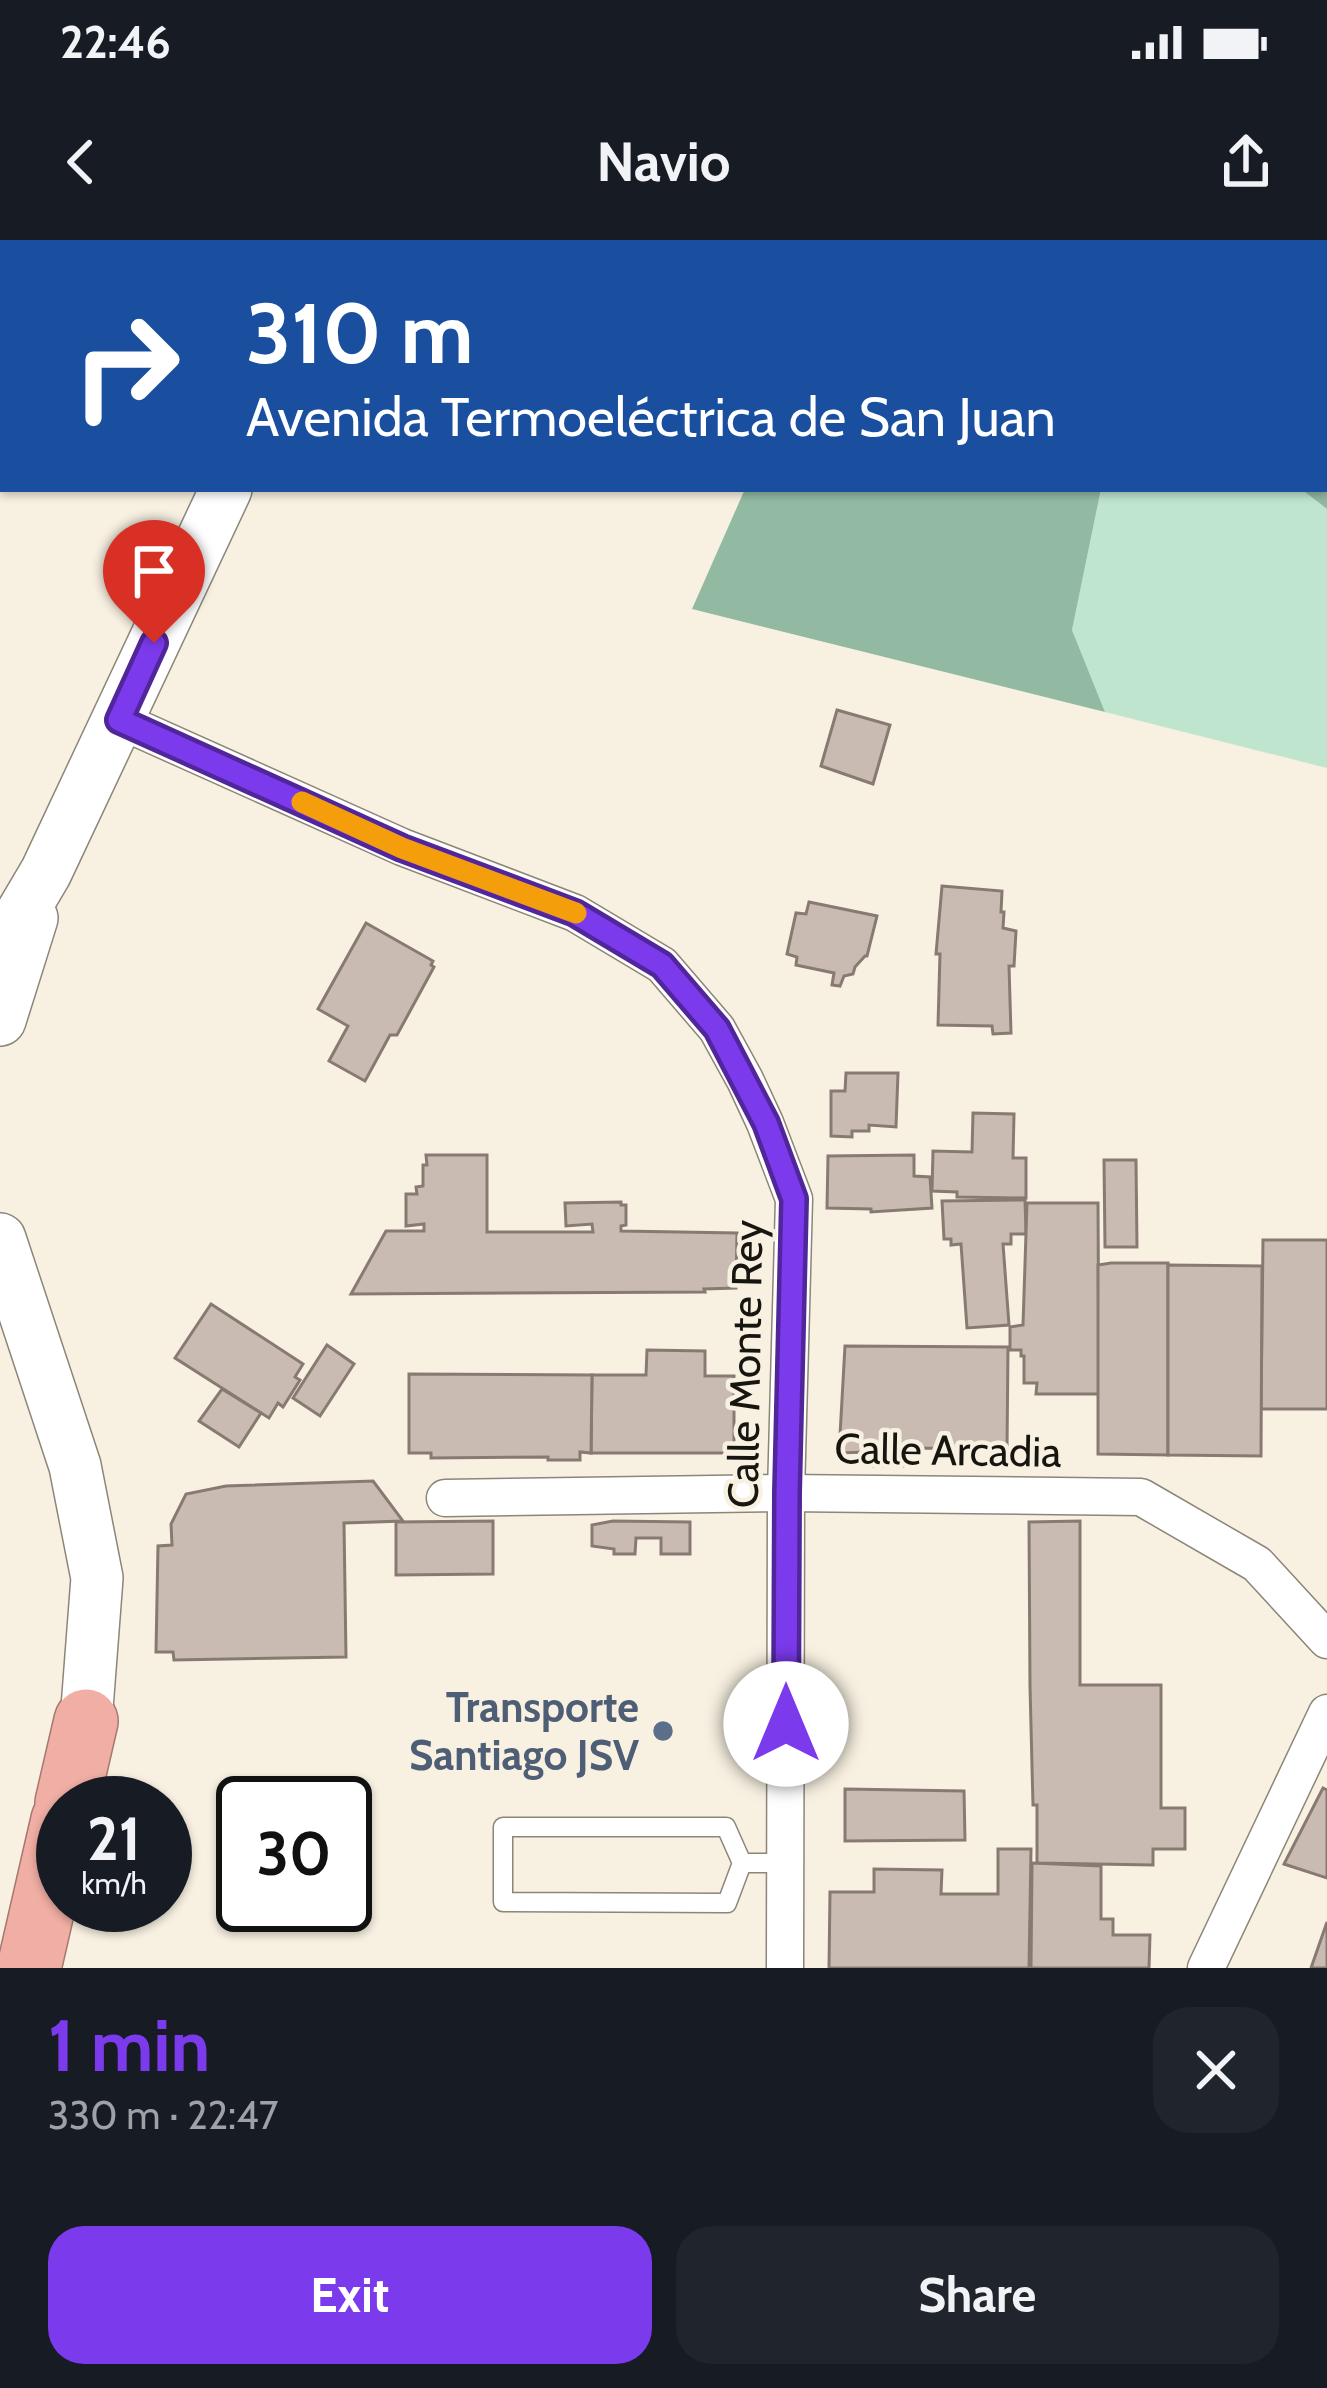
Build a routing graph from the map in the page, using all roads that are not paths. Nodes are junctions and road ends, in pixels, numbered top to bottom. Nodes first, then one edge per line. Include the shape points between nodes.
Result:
1 (225, 492) edge
2 (119, 720) junction
3 (46, 872) junction
4 (0, 950) edge
5 (0, 1020) edge
6 (1, 1246) edge
7 (787, 1493) junction
8 (445, 1498) dead end
9 (1327, 1640) edge
10 (1327, 1713) edge
11 (86, 1721) joint
12 (73, 1776) edge
13 (742, 1863) junction
14 (785, 1863) junction
15 (37, 1932) edge
16 (29, 1968) edge
17 (785, 1968) edge
18 (1206, 1968) edge

1 - 2 street
2 - 3 street
2 - 7 street, Calle Monte Rey via 402,848 575,913 662,965 717,1029 794,1199
3 - 4 street
3 - 5 street
6 - 11 street via 75,1466 97,1578
7 - 8 street, Calle Arcadia
7 - 9 street, Calle Arcadia via 1141,1497 1257,1564
7 - 14 street, Calle Monte Rey
10 - 18 street
11 - 12 highway
13 - 13 lane via 726,1827 503,1827 503,1902 727,1903
13 - 14 lane
14 - 17 street, Calle Monte Rey
15 - 16 highway

